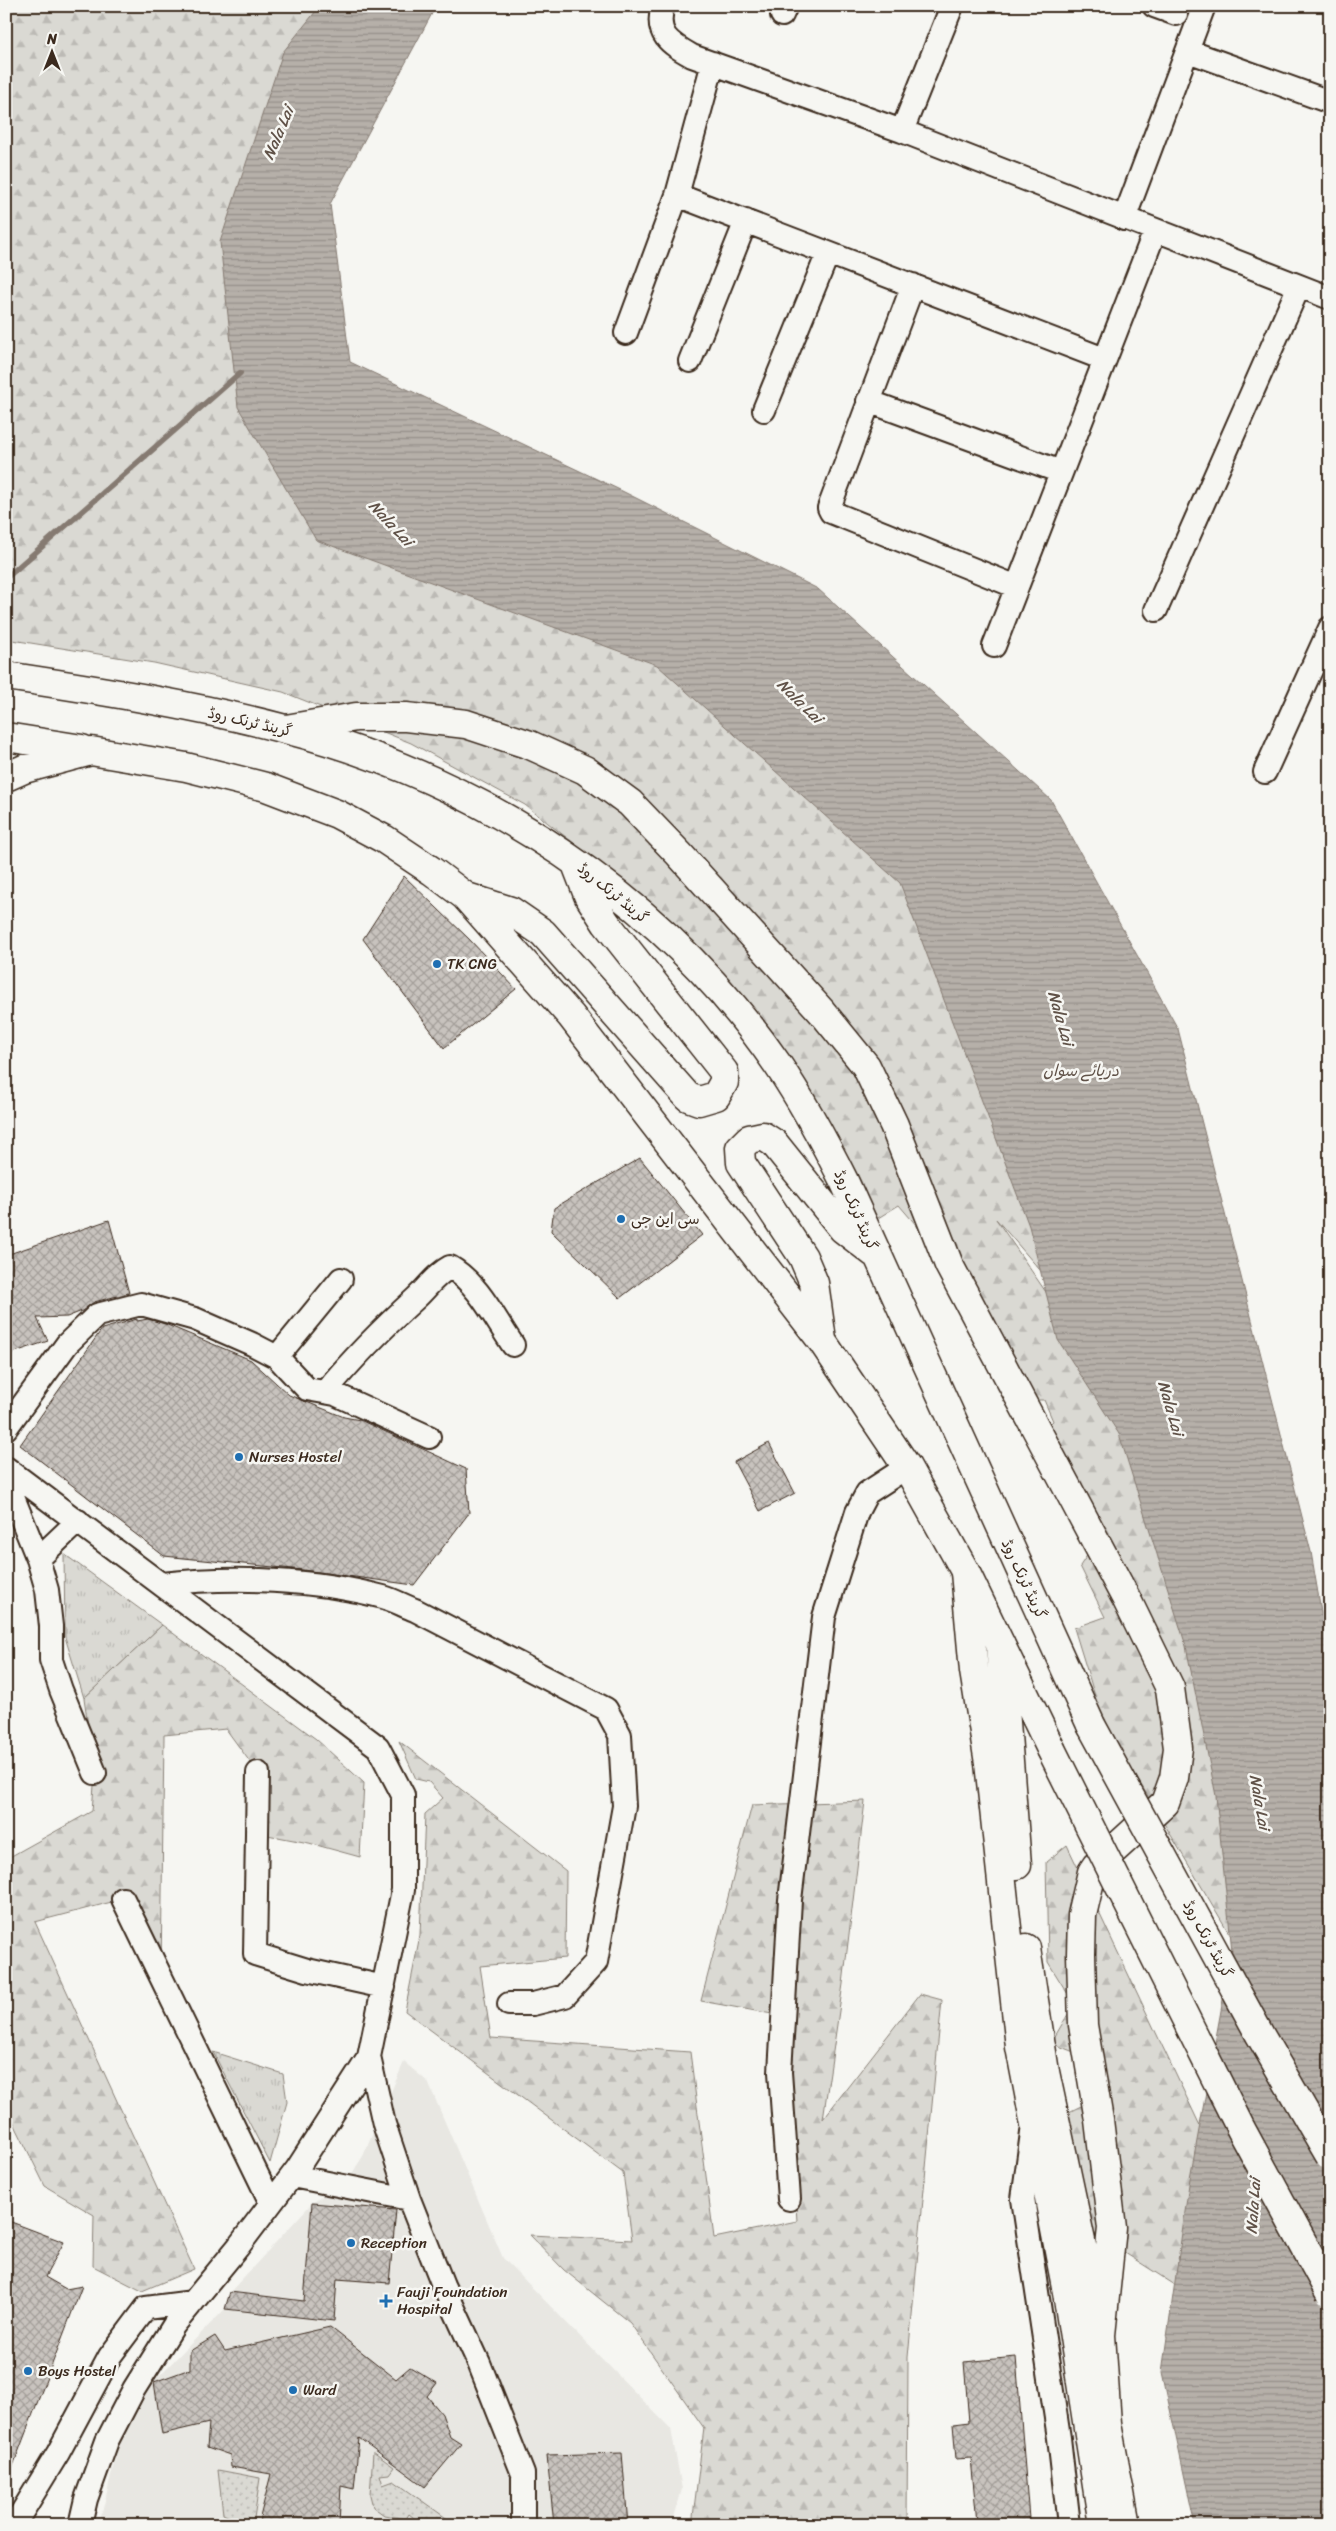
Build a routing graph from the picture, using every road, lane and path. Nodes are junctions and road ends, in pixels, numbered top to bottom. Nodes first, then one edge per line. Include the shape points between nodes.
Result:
1 (663, 6) edge
2 (952, 6) edge
3 (1154, 6) edge
4 (1204, 6) edge
5 (1176, 14) dead end
6 (1188, 51) junction
7 (713, 63) junction
8 (1330, 102) edge
9 (902, 131) junction
10 (677, 194) junction
11 (1124, 219) junction
12 (746, 221) junction
13 (1155, 231) junction
14 (828, 253) junction
15 (913, 285) junction
16 (1299, 286) junction
17 (1330, 298) edge
18 (626, 333) dead end
19 (1104, 360) junction
20 (690, 361) dead end
21 (868, 401) junction
22 (764, 410) dead end
23 (1061, 472) junction
24 (1017, 587) junction
25 (1156, 610) dead end
26 (1330, 628) edge
27 (994, 646) dead end
28 (6, 676) edge
29 (286, 729) junction
30 (6, 737) edge
31 (91, 751) junction
32 (1265, 772) dead end
33 (6, 777) edge
34 (575, 862) junction
35 (465, 896) junction
36 (876, 1254) junction
37 (341, 1279) dead end
38 (822, 1341) junction
39 (513, 1345) dead end
40 (277, 1357) junction
41 (325, 1392) junction
42 (6, 1428) edge
43 (430, 1437) dead end
44 (6, 1468) edge
45 (907, 1468) junction
46 (6, 1480) edge
47 (78, 1521) junction
48 (38, 1559) junction
49 (965, 1571) junction
50 (162, 1584) junction
51 (1000, 1643) junction
52 (95, 1773) dead end
53 (258, 1773) dead end
54 (123, 1899) dead end
55 (384, 1987) junction
56 (508, 2004) dead end
57 (369, 2057) junction
58 (1034, 2122) junction
59 (1330, 2156) edge
60 (292, 2176) junction
61 (789, 2199) dead end
62 (409, 2200) junction
63 (271, 2204) junction
64 (1330, 2293) edge
65 (192, 2302) junction
66 (1101, 2335) junction
67 (14, 2525) edge
68 (80, 2525) edge
69 (523, 2525) edge
70 (1069, 2525) edge
71 (1103, 2525) edge
72 (1126, 2525) edge

1 - 7 street via 661,28 668,43
2 - 9 street
3 - 5 street
4 - 6 street
6 - 8 street
6 - 11 street
7 - 9 street
7 - 10 street
9 - 11 street
10 - 12 street
10 - 18 street
11 - 13 street
12 - 14 street
12 - 20 street
13 - 16 street
13 - 19 street
14 - 15 street
14 - 22 street
15 - 19 street
15 - 21 street
16 - 17 street
16 - 25 street
19 - 23 street
21 - 23 street
21 - 24 street via 830,502 831,512
23 - 24 street
24 - 27 street
26 - 32 street
28 - 29 main road, گرینڈ ٹرنک روڈ via 214,712
29 - 34 main road, گرینڈ ٹرنک روڈ via 381,759 456,790 517,823
29 - 66 main road via 356,717 406,716 466,724 530,744 585,770 630,803 679,854 822,1012 866,1066 894,1124 949,1265 1127,1600 1170,1688 1178,1748 1174,1778 1165,1803 1096,1866 1082,1915 1083,2025 1112,2228
30 - 31 main road
31 - 33 main road
31 - 35 main road via 186,767 266,787 337,814 384,839
34 - 35 main road via 588,895 606,922 724,1072 724,1082 716,1096 699,1101 688,1097 543,933 511,910
34 - 36 main road, گرینڈ ٹرنک روڈ via 634,907 731,1004 777,1064 812,1119
35 - 38 main road via 571,1016
36 - 38 main road via 843,1230 774,1143 763,1136 750,1139 740,1148 741,1163 803,1257 814,1283
36 - 59 main road, گرینڈ ٹرنک روڈ, bridge via 1091,1725 1260,2035
37 - 40 street
38 - 45 main road
39 - 41 street via 462,1274 450,1267 438,1274 387,1324
40 - 41 street via 307,1389
40 - 42 street via 195,1319 141,1304 97,1315 67,1344
41 - 43 street
44 - 47 street
45 - 49 main road
45 - 61 street via 867,1493 857,1512 824,1617 790,1900 780,2072
46 - 48 street
47 - 48 street
47 - 50 street
48 - 52 street via 47,1590 51,1660
49 - 51 main road
49 - 58 main road via 974,1671 988,1763 1020,2047
50 - 55 street via 378,1747 403,1795 403,1890
50 - 56 street via 275,1582 384,1597 606,1709 620,1735 624,1806 596,1962 565,1996 533,2004
51 - 64 main road, bridge via 1241,2129
51 - 66 main road via 1022,1921 1045,2072
53 - 55 street via 255,1954 307,1970
54 - 63 street
55 - 57 street
57 - 60 street
57 - 62 street via 384,2124
58 - 70 street via 1024,2199
58 - 71 main road via 1067,2292
60 - 62 street
60 - 63 street
62 - 69 street via 524,2474
63 - 65 street
65 - 67 street via 146,2308 110,2356 58,2453
65 - 68 street via 134,2389 107,2441
66 - 72 main road via 1107,2424

